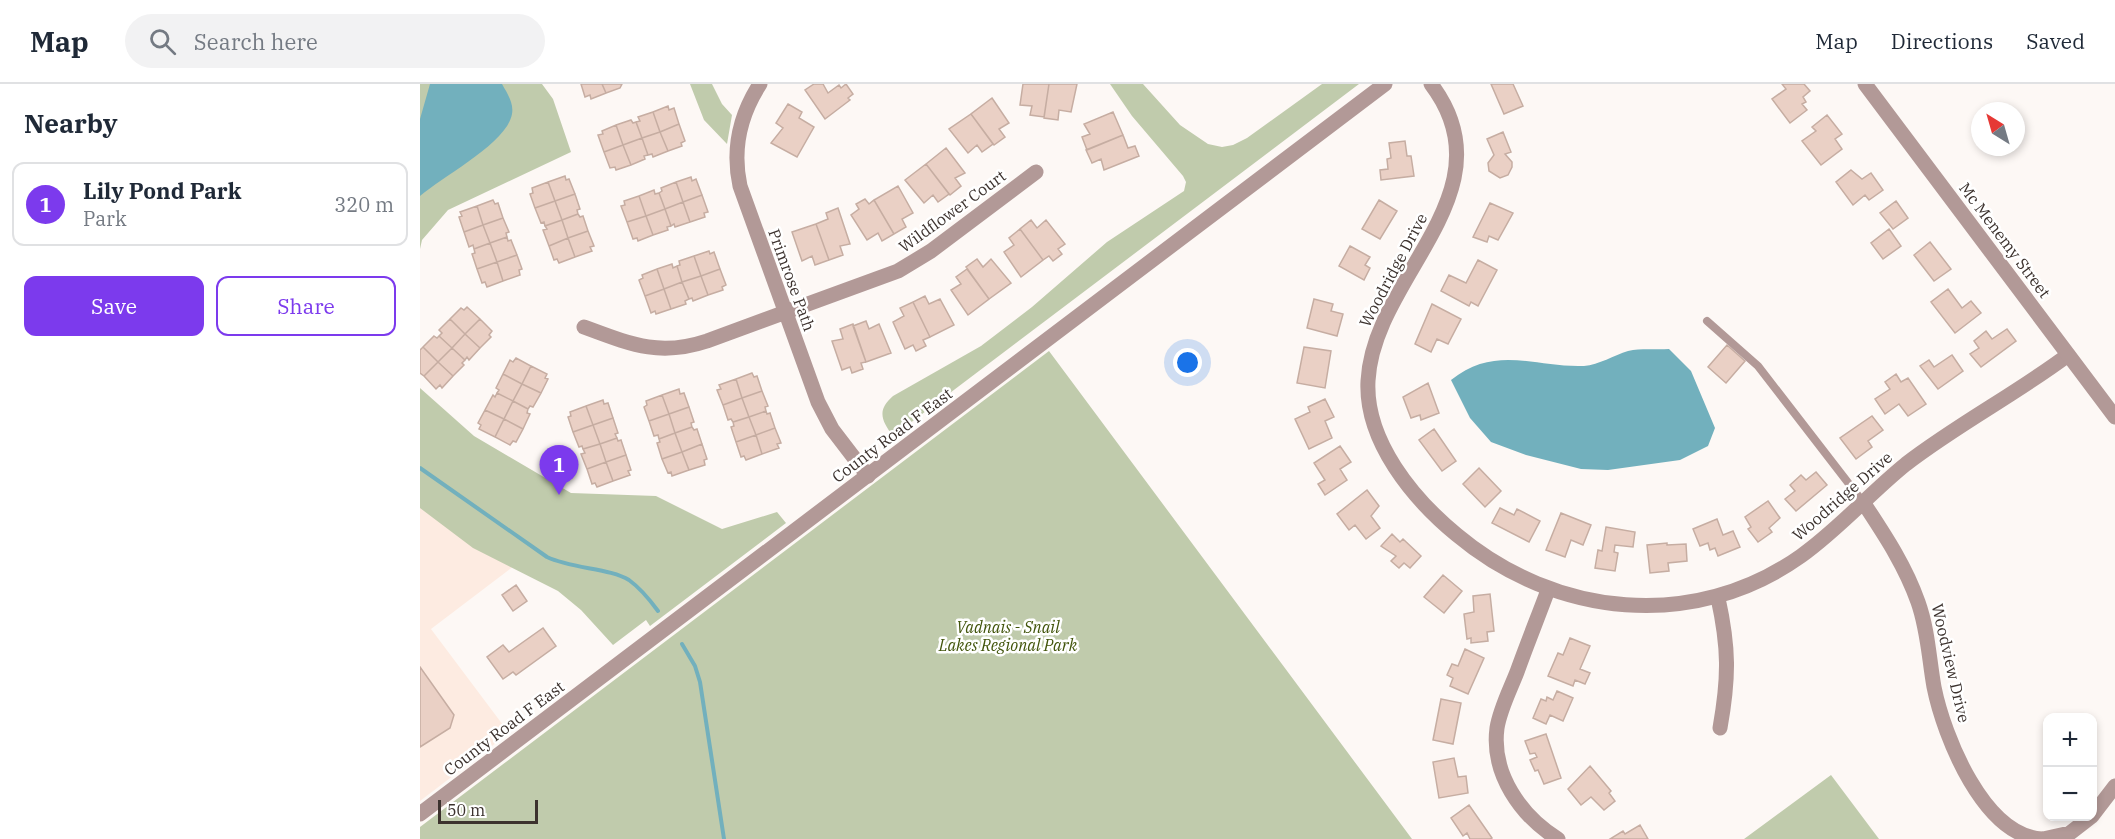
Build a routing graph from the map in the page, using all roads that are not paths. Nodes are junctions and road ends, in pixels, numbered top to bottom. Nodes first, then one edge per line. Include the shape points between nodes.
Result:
1 (760, 84) edge
2 (1385, 84) edge
3 (1431, 84) edge
4 (1865, 84) edge
5 (1036, 172) dead end
6 (784, 313) junction
7 (1707, 321) dead end
8 (584, 327) dead end
9 (2068, 355) junction
10 (2115, 417) edge
11 (868, 476) junction
12 (1863, 502) junction
13 (1548, 590) junction
14 (1718, 597) junction
15 (1720, 728) dead end
16 (2115, 786) edge
17 (2097, 809) edge
18 (420, 814) edge
19 (2086, 821) edge
20 (1558, 839) edge
21 (2043, 839) edge

1 - 6 street, Primrose Path via 741,124 737,167 743,198
2 - 11 street, County Road F East
3 - 13 street, Woodridge Drive via 1452,122 1455,179 1443,212 1374,345 1368,384 1372,420 1401,474 1445,525 1498,565
4 - 9 street, Mc Menemy Street
5 - 6 street, Wildflower Court via 915,262 886,277
6 - 8 street, Wildflower Court via 694,345 670,349 640,347
6 - 11 street, Primrose Path via 824,415
7 - 12 lane via 1758,366
9 - 10 street, Mc Menemy Street
9 - 12 street, Woodridge Drive via 1935,442
11 - 18 street, County Road F East
12 - 14 street, Woodridge Drive via 1799,557 1764,578
12 - 21 street, Woodview Drive via 1896,554 1920,604 1942,717 1963,764 1999,821 2023,836
13 - 14 street, Woodridge Drive via 1642,606
13 - 20 street via 1502,711 1496,743 1502,776 1510,791 1540,828
14 - 15 street via 1728,668
16 - 17 street
19 - 21 street via 2070,833

